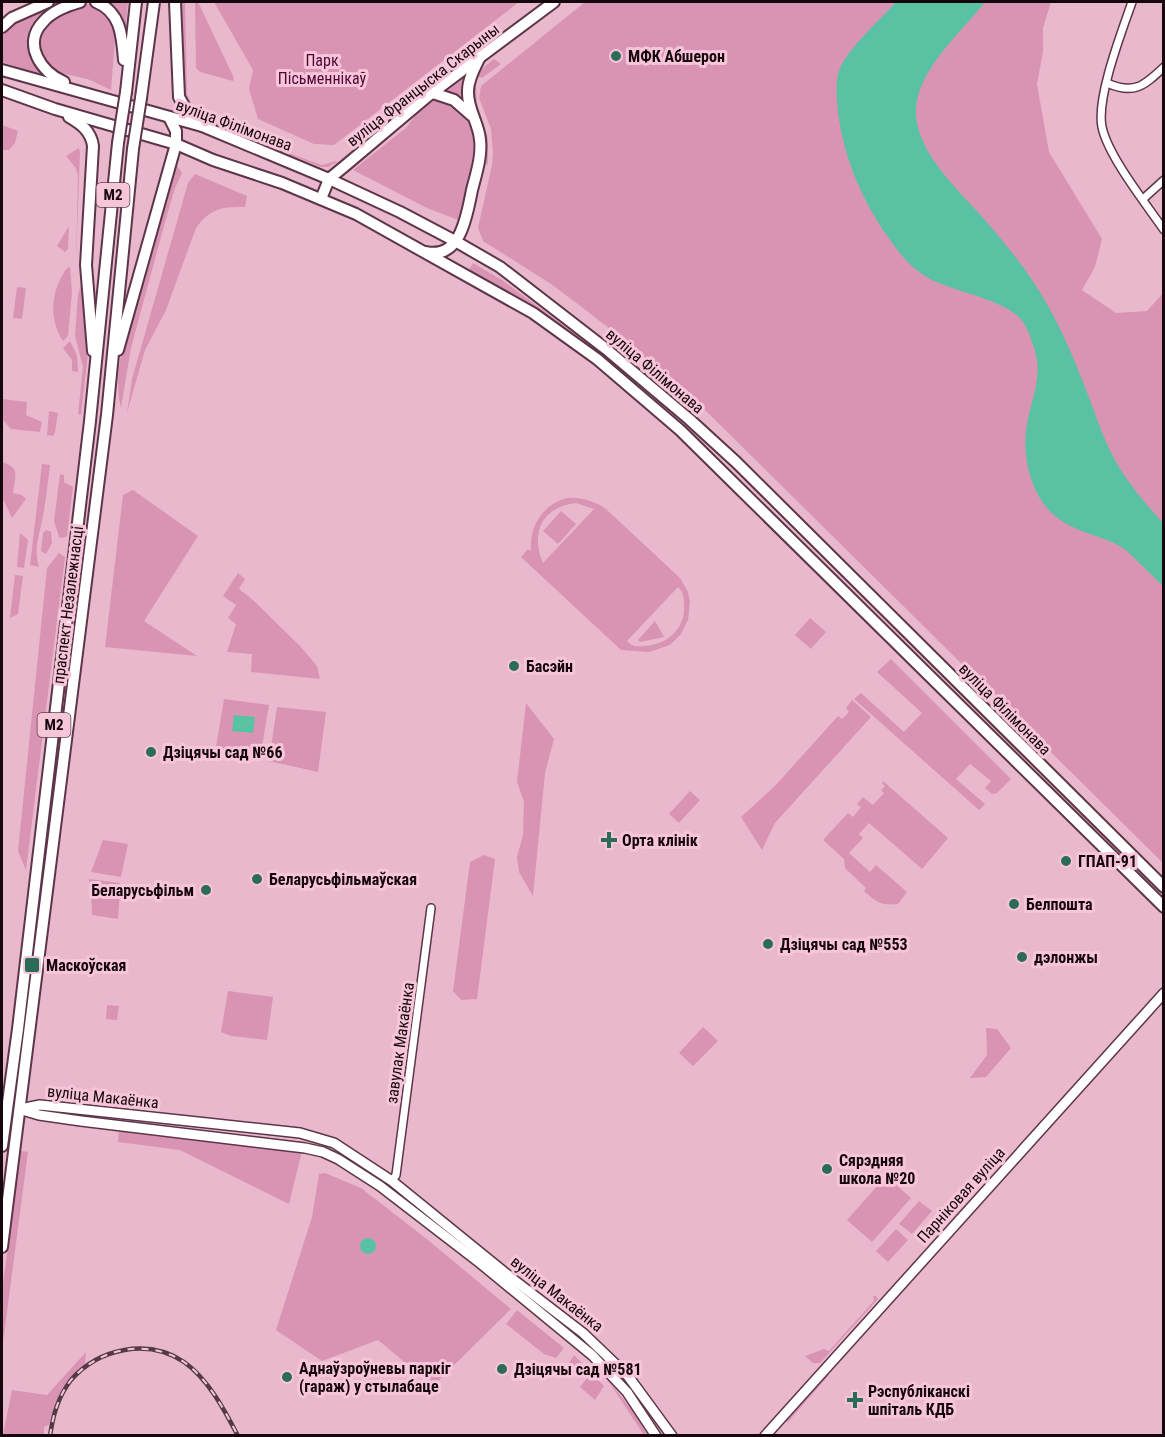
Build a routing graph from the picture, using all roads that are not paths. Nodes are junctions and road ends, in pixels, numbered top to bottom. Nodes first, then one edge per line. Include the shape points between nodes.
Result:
1 (48, 2) edge
2 (80, 2) edge
3 (96, 2) edge
4 (136, 2) edge
5 (154, 2) edge
6 (175, 2) edge
7 (554, 2) edge
8 (1132, 2) edge
9 (2, 27) edge
10 (480, 57) junction
11 (1164, 67) edge
12 (2, 70) edge
13 (1107, 83) junction
14 (126, 86) junction
15 (2, 90) edge
16 (89, 93) junction
17 (433, 93) junction
18 (55, 109) junction
19 (169, 117) junction
20 (476, 120) junction
21 (202, 126) junction
22 (176, 144) junction
23 (329, 179) junction
24 (1164, 180) edge
25 (321, 199) junction
26 (1143, 199) junction
27 (1164, 230) edge
28 (455, 241) junction
29 (423, 251) junction
30 (94, 372) junction
31 (645, 381) junction
32 (109, 388) junction
33 (636, 391) junction
34 (894, 619) junction
35 (884, 630) junction
36 (959, 684) junction
37 (949, 694) junction
38 (1079, 804) junction
39 (1069, 814) junction
40 (1164, 887) edge
41 (1164, 907) edge
42 (431, 908) dead end
43 (1164, 993) edge
44 (4, 1107) edge
45 (20, 1109) junction
46 (318, 1137) junction
47 (2, 1146) edge
48 (315, 1150) junction
49 (392, 1181) junction
50 (2, 1247) edge
51 (583, 1333) junction
52 (576, 1343) junction
53 (781, 1418) junction
54 (656, 1436) edge
55 (672, 1436) edge
56 (760, 1436) edge
57 (765, 1436) edge

1 - 9 main road via 12,18
2 - 16 main road via 54,12 43,22 35,33 34,48 38,60 51,75
3 - 14 main road via 117,17
4 - 14 main road, праспект Незалежнасці / М2
5 - 32 main road, праспект Незалежнасці / М2, bridge via 133,148
6 - 21 main road via 179,97
7 - 10 main road, вуліца Францыска Скарыны
8 - 13 street
10 - 17 main road, вуліца Францыска Скарыны
10 - 20 main road via 468,88 469,105
11 - 13 street via 1131,90
12 - 16 main road, вуліца Філімонава
13 - 26 street via 1101,114 1104,136
14 - 30 main road, праспект Незалежнасці / М2, bridge
15 - 18 main road, вуліца Філімонава
16 - 19 main road, вуліца Філімонава
17 - 20 main road via 458,103
17 - 23 main road, вуліца Францыска Скарыны
18 - 22 main road, вуліца Філімонава
18 - 30 main road via 84,128 93,146 86,266
19 - 21 main road, вуліца Філімонава
19 - 22 main road via 176,131
20 - 28 main road via 480,158 465,223
21 - 23 main road, вуліца Філімонава
22 - 25 main road, вуліца Філімонава
22 - 32 main road
23 - 25 main road, вуліца Францыска Скарыны
23 - 28 main road, вуліца Філімонава
24 - 26 street
25 - 29 main road, вуліца Філімонава
26 - 27 street
28 - 29 main road via 441,252
28 - 31 main road, вуліца Філімонава via 500,267
29 - 33 main road, вуліца Філімонава via 532,313
30 - 44 main road, праспект Незалежнасці / М2 via 39,858
31 - 33 main road
31 - 34 main road, вуліца Філімонава via 736,462
32 - 45 main road, праспект Незалежнасці / М2
33 - 35 main road, вуліца Філімонава via 726,473
34 - 35 main road
34 - 36 main road, вуліца Філімонава
35 - 37 main road, вуліца Філімонава
36 - 37 main road
36 - 38 main road, вуліца Філімонава
37 - 39 main road, вуліца Філімонава
38 - 39 main road
38 - 40 main road, вуліца Філімонава
39 - 41 main road, вуліца Філімонава
42 - 49 street, завулак Макаёнка via 396,1175
43 - 53 street, Парніковая вуліца
44 - 45 main road
44 - 47 main road, праспект Незалежнасці / М2
45 - 46 street, вуліца Макаёнка via 40,1105
45 - 48 street, вуліца Макаёнка via 39,1115
45 - 50 main road, праспект Незалежнасці / М2
46 - 48 street
46 - 49 street, вуліца Макаёнка via 341,1146
48 - 52 street, вуліца Макаёнка via 338,1159 380,1186
49 - 51 street, вуліца Макаёнка
51 - 52 street
51 - 55 street, вуліца Макаёнка via 628,1376
52 - 54 street, вуліца Макаёнка via 610,1372
53 - 56 street, Парніковая вуліца
53 - 57 street, Парніковая вуліца

